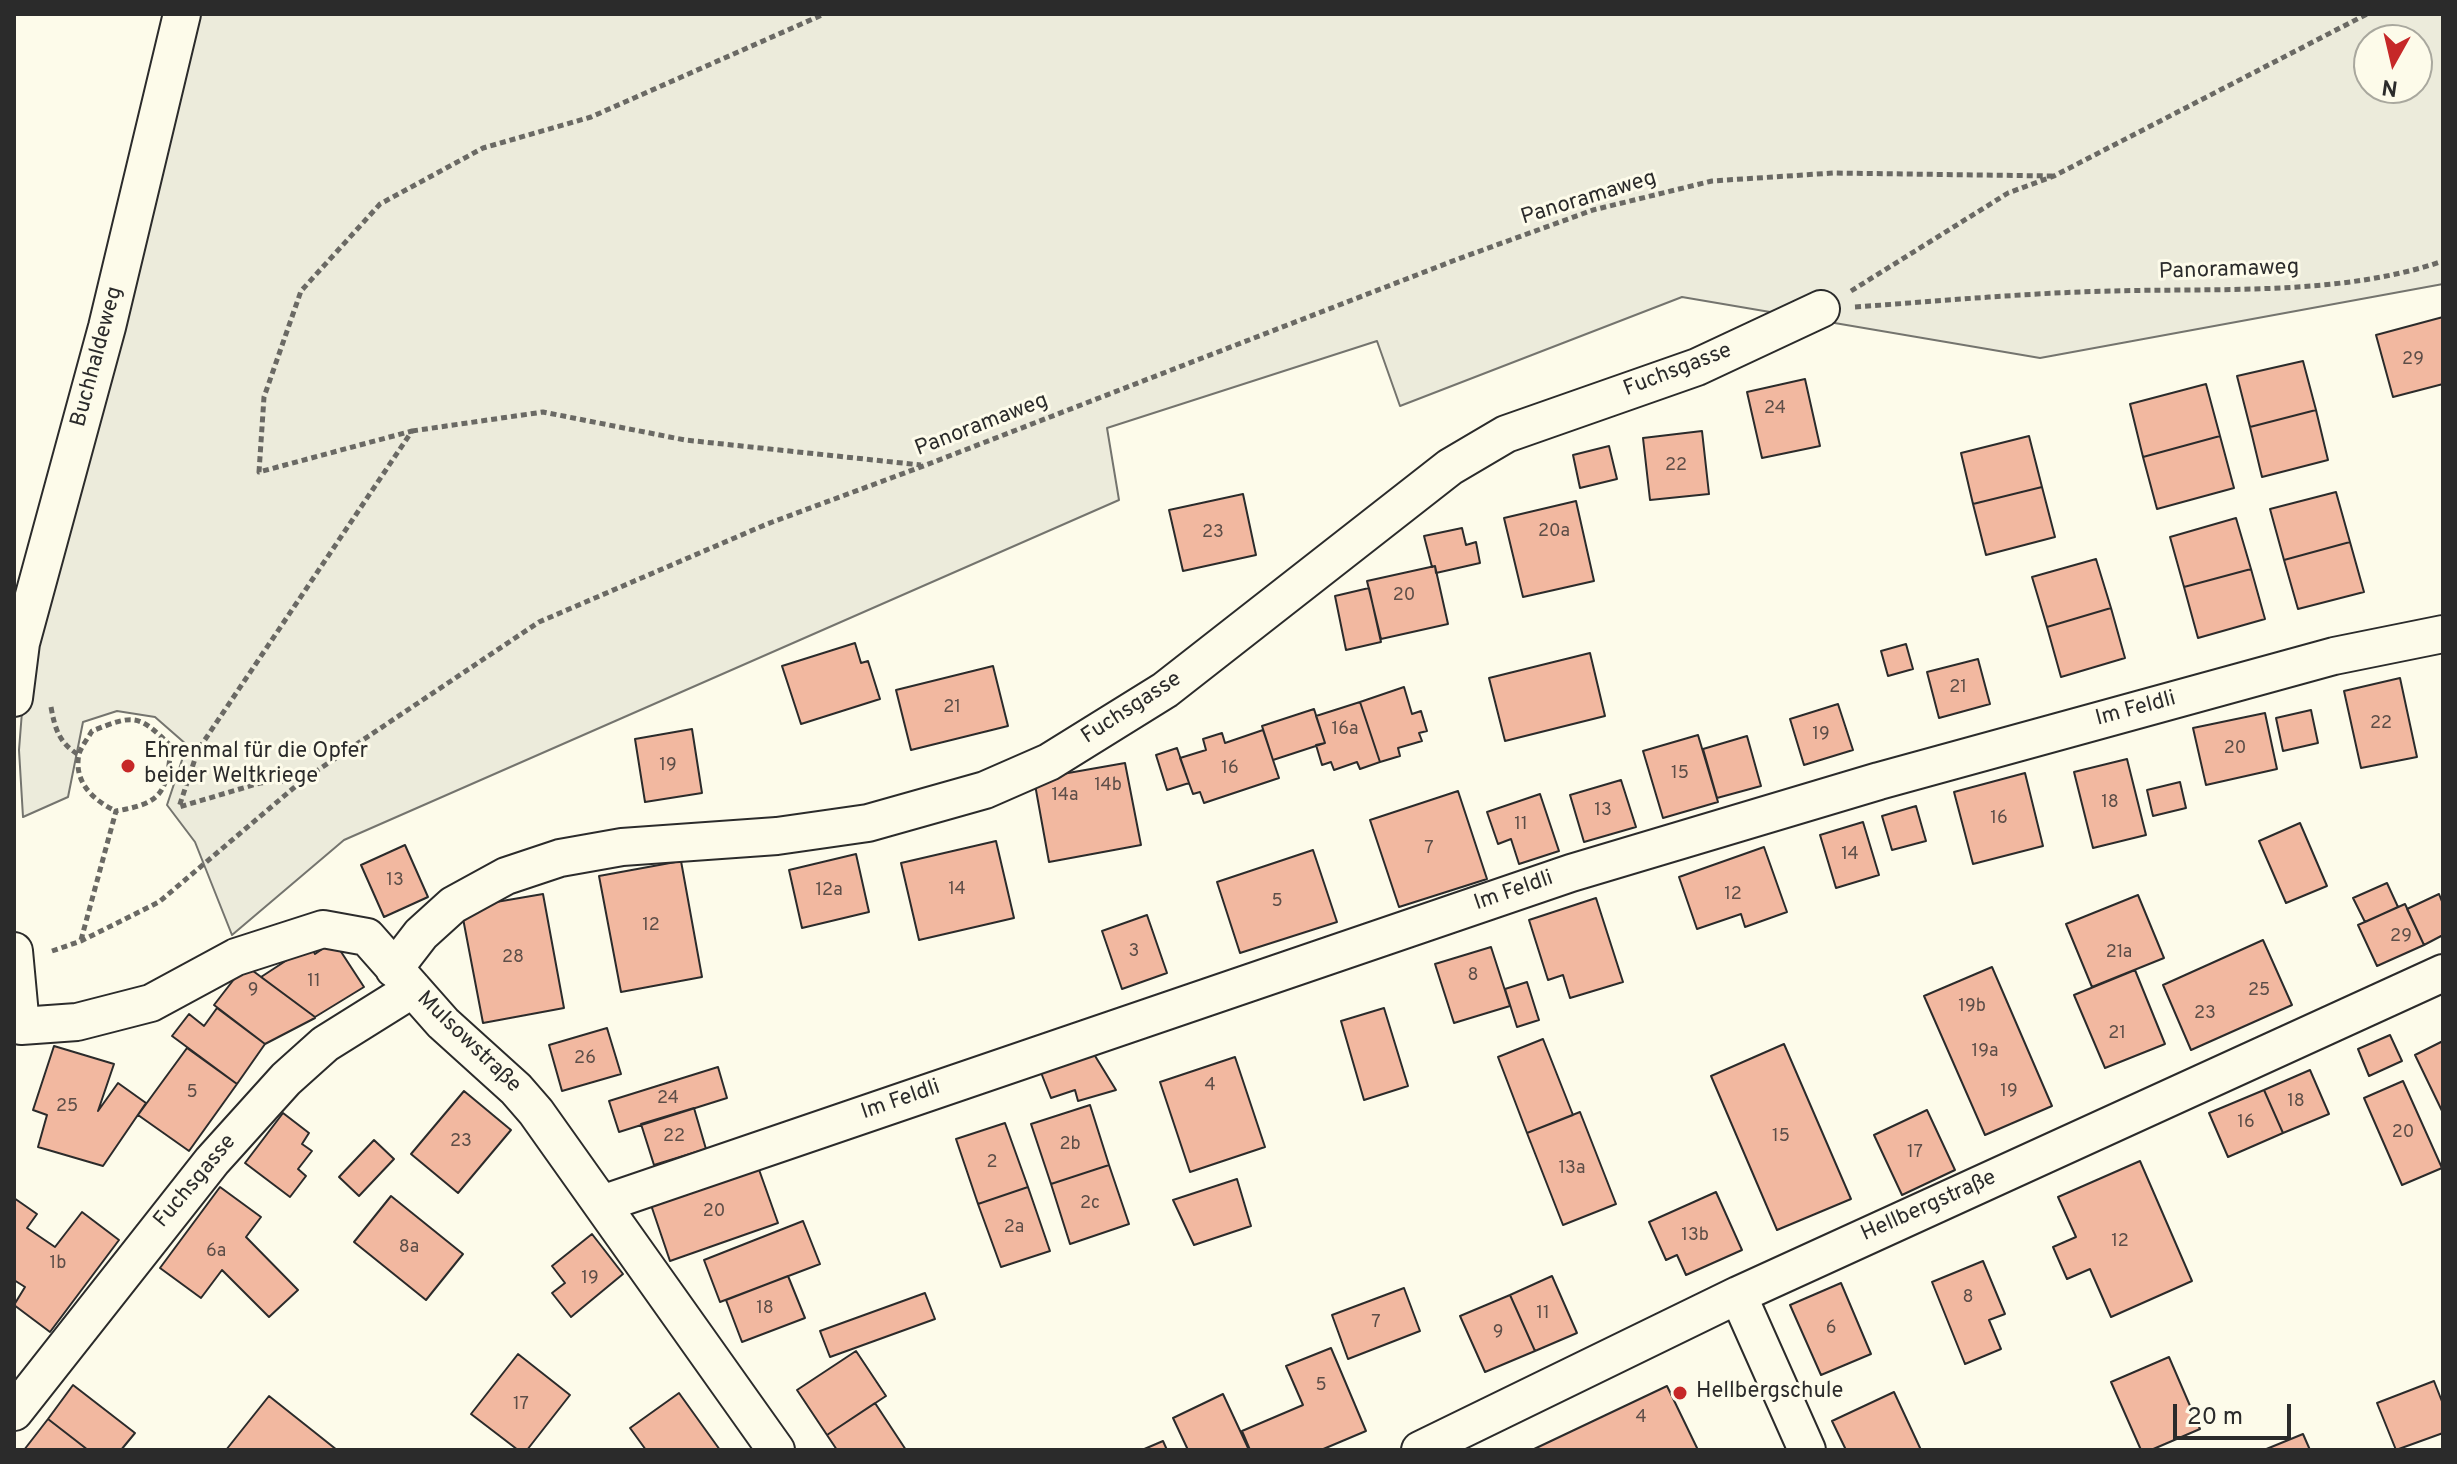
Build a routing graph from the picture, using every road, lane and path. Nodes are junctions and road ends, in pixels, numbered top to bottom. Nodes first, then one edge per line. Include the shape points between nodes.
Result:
1 (182, 14) edge
2 (824, 14) edge
3 (2367, 14) edge
4 (2054, 176) junction
5 (2443, 261) edge
6 (1821, 309) junction
7 (412, 431) junction
8 (926, 465) junction
9 (2443, 634) edge
10 (14, 698) edge
11 (303, 780) junction
12 (116, 811) junction
13 (81, 941) junction
14 (15, 958) edge
15 (2443, 973) edge
16 (403, 979) junction
17 (18, 1025) edge
18 (602, 1204) junction
19 (1738, 1295) junction
20 (14, 1412) edge
21 (776, 1450) edge
22 (1420, 1450) edge
23 (1807, 1450) edge

1 - 10 street, Buchhaldeweg via 107,327 21,643
2 - 7 path via 591,117 483,148 380,204 301,291 264,397 259,472
3 - 4 path
4 - 6 path via 2008,193
4 - 8 path, Panoramaweg via 1833,173 1712,181 1593,210
5 - 6 path, Panoramaweg via 2407,274 2289,287 2045,293
6 - 16 street, Fuchsgasse via 1697,367 1506,434 1450,467 1165,690 1049,762 985,790 868,823 777,836 622,847 560,858 506,876 453,905 421,934
7 - 8 path via 543,412 685,440
7 - 11 path via 198,750 179,807 260,783
8 - 11 path, Panoramaweg via 767,524 539,622
9 - 18 street, Im Feldli via 2334,656 1571,873
11 - 13 path, Panoramaweg via 159,902
12 - 12 path via 154,800 168,778 171,746 148,723 121,720 92,731 79,755 82,783 98,803
12 - 13 path
13 - 14 path, Panoramaweg
14 - 17 street
15 - 19 street, Hellbergstraße
16 - 17 street, Mulsowstraße via 367,937 323,929 236,957 151,1003 77,1022
16 - 18 street, Mulsowstraße via 516,1089
16 - 20 street, Fuchsgasse via 286,1079 212,1161
18 - 21 street, Mulsowstraße
19 - 22 street, Hellbergstraße
19 - 23 street

